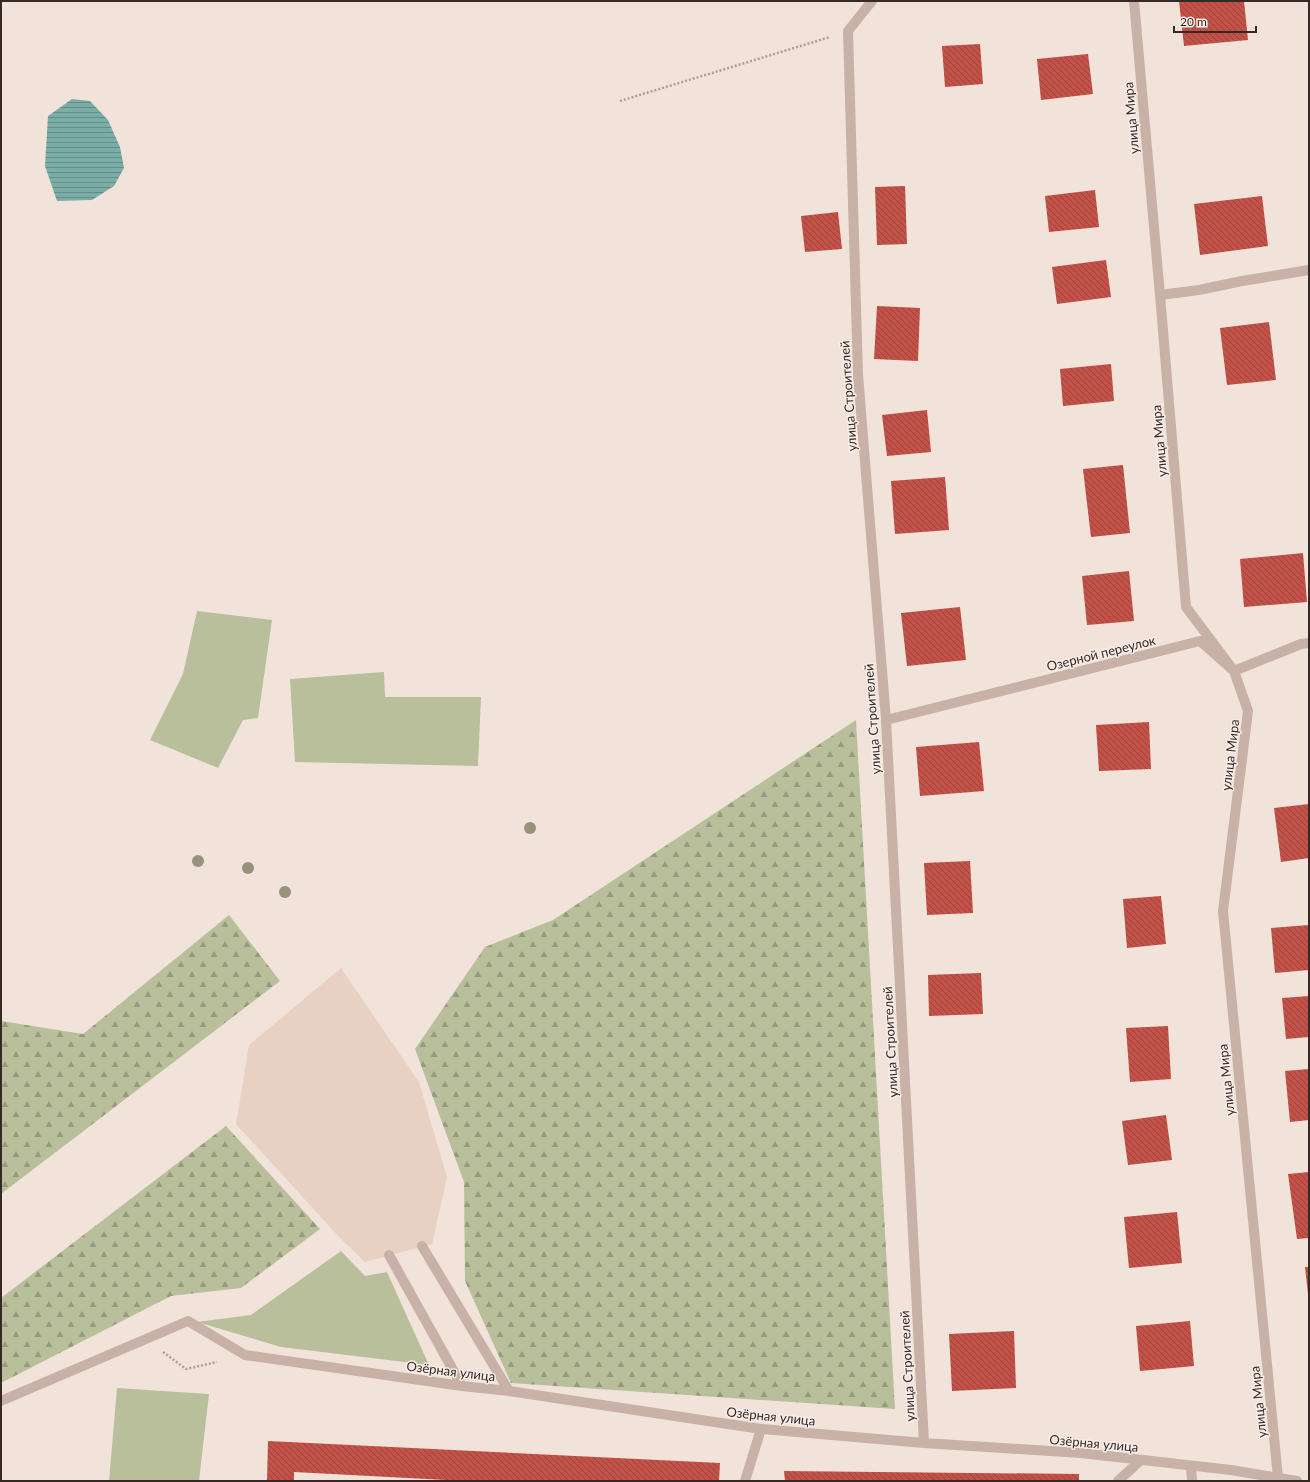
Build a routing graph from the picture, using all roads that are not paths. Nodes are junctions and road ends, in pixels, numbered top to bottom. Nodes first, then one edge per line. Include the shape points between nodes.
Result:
1 (872, 1) edge
2 (1134, 1) edge
3 (1309, 270) edge
4 (1160, 295) junction
5 (1309, 643) edge
6 (1234, 671) junction
7 (886, 720) junction
8 (422, 1246) dead end
9 (389, 1255) dead end
10 (462, 1386) junction
11 (509, 1391) junction
12 (1, 1401) edge
13 (761, 1429) junction
14 (924, 1443) junction
15 (1141, 1460) junction
16 (1191, 1466) junction
17 (1278, 1480) edge
18 (746, 1481) edge
19 (1118, 1481) edge
20 (1192, 1481) edge
21 (1297, 1481) edge

1 - 7 street, улица Строителей via 848,32 858,375
2 - 4 street, улица Мира
3 - 4 street
4 - 6 street, улица Мира via 1186,607
5 - 6 street
6 - 7 street, Озерной переулок via 1200,641
6 - 17 street, улица Мира via 1248,711 1223,911
7 - 14 street, улица Строителей
8 - 11 street
9 - 10 street
10 - 11 street, Озёрная улица
10 - 12 street, Озёрная улица via 245,1355 188,1321
11 - 13 street, Озёрная улица
13 - 14 street, Озёрная улица
13 - 18 street
14 - 15 street, Озёрная улица via 1081,1453
15 - 16 street, Озёрная улица
15 - 19 street
16 - 17 street, Озёрная улица via 1231,1470
16 - 20 street
17 - 21 street, Озёрная улица

